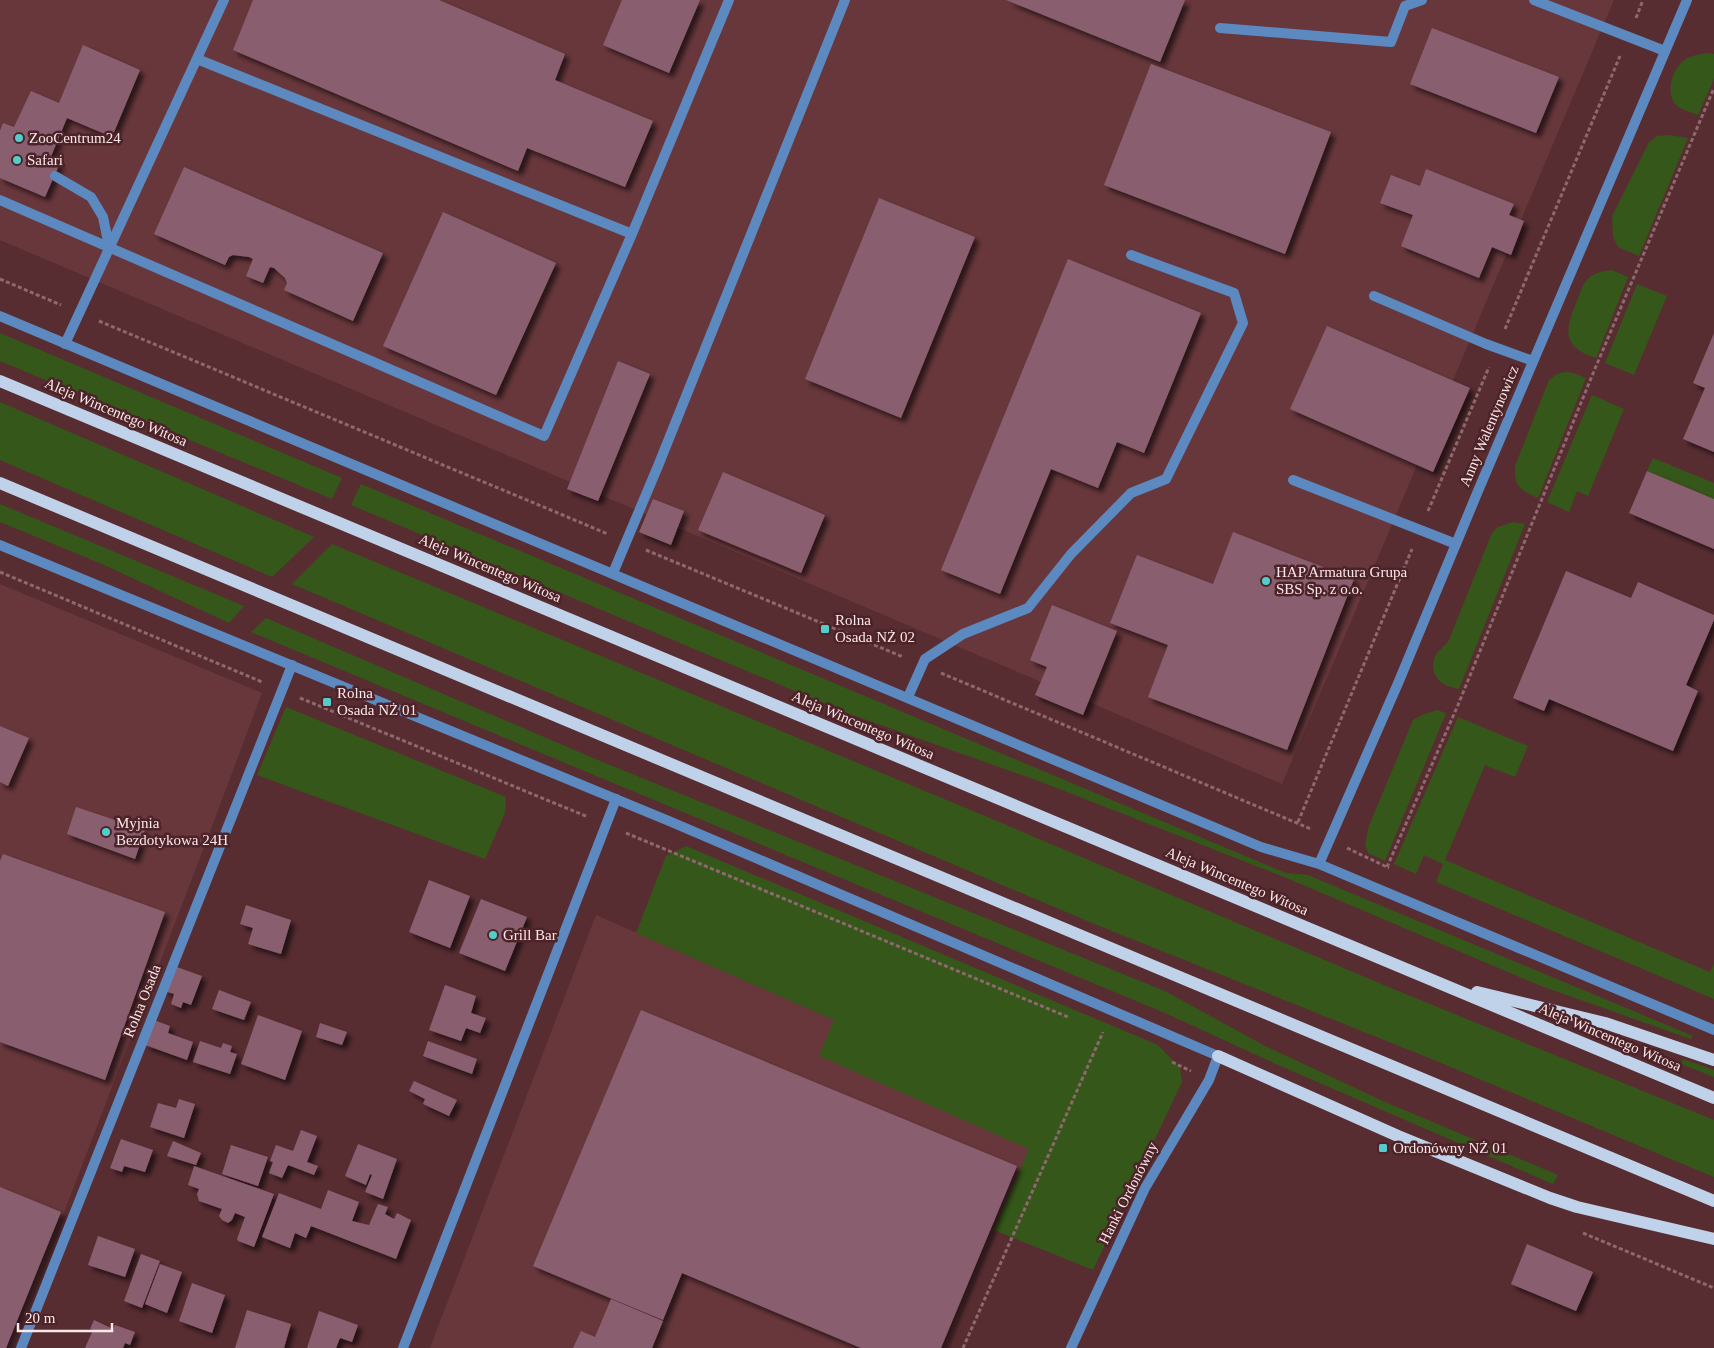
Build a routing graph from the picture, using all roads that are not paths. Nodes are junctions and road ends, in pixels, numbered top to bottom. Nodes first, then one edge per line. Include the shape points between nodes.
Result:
1 (224, 0) edge
2 (730, 0) edge
3 (845, 0) edge
4 (1422, 0) edge
5 (1534, 0) edge
6 (1687, 0) edge
7 (1220, 28) dead end
8 (1665, 51) junction
9 (197, 59) junction
10 (55, 176) dead end
11 (0, 200) edge
12 (632, 234) junction
13 (109, 246) junction
14 (1131, 255) dead end
15 (1374, 296) dead end
16 (0, 316) edge
17 (65, 344) junction
18 (1533, 361) junction
19 (0, 381) edge
20 (1293, 480) dead end
21 (0, 483) edge
22 (0, 544) edge
23 (1456, 544) junction
24 (613, 573) junction
25 (292, 665) junction
26 (908, 697) junction
27 (616, 799) junction
28 (1319, 864) junction
29 (1440, 984) junction
30 (1714, 1030) edge
31 (1218, 1056) junction
32 (1714, 1060) edge
33 (1714, 1098) edge
34 (1714, 1201) edge
35 (1714, 1239) edge
36 (21, 1348) edge
37 (403, 1348) edge
38 (1071, 1348) edge

1 - 9 street
2 - 12 street
3 - 24 street
4 - 7 street via 1405,6 1391,42
5 - 8 street
6 - 8 street, Anny Walentynowicz
8 - 18 street, Anny Walentynowicz
9 - 12 street
9 - 13 street
10 - 13 street via 91,197 103,217
11 - 13 street
12 - 13 street via 544,436
13 - 17 street
14 - 26 street via 1234,293 1243,323 1166,478 1131,493 1071,554 1028,608 963,634 925,659
15 - 18 street
16 - 17 street
17 - 24 street
18 - 23 street, Anny Walentynowicz
19 - 29 main road, Aleja Wincentego Witosa
20 - 23 street
21 - 34 main road
22 - 25 street
23 - 28 street, Anny Walentynowicz
24 - 26 street
25 - 27 street
25 - 36 street, Rolna Osada
26 - 28 street via 1261,847
27 - 31 street
27 - 37 street
28 - 30 street
29 - 32 main road via 1605,1023
29 - 33 main road, Aleja Wincentego Witosa
31 - 35 main road via 1398,1136 1550,1198
31 - 38 street, Hanki Ordonówny via 1209,1080 1144,1188

